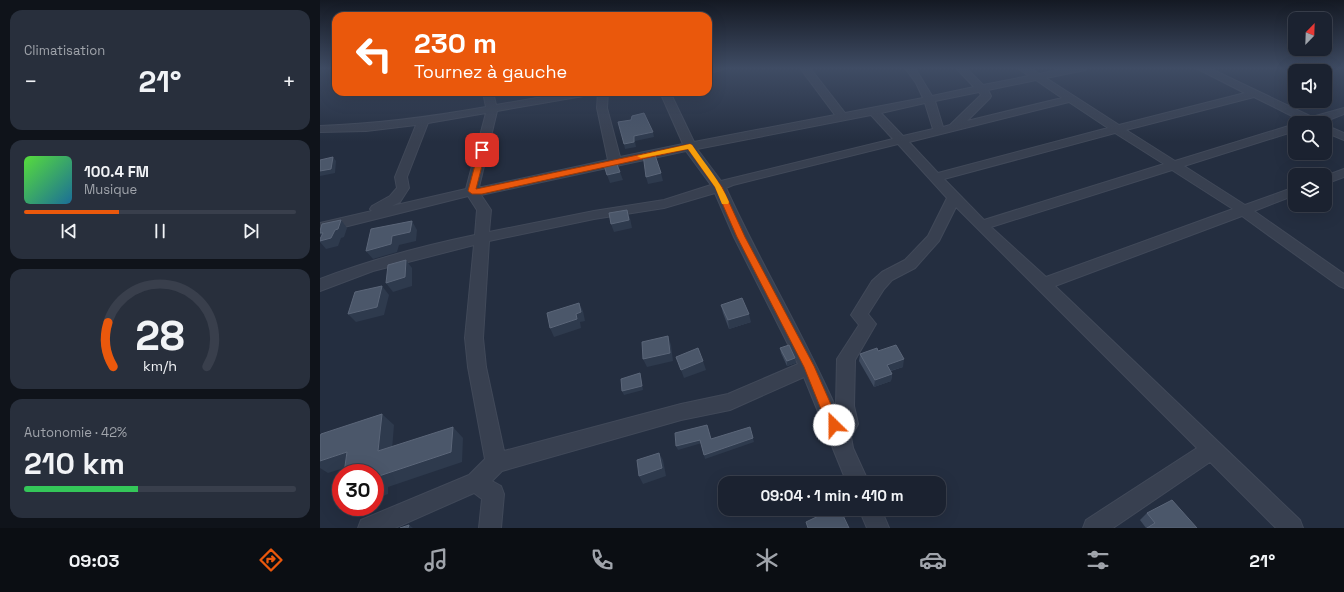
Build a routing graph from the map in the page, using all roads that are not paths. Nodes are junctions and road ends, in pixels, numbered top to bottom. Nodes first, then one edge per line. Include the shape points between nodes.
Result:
1 (824, 93) edge
2 (926, 93) edge
3 (958, 93) edge
4 (985, 93) edge
5 (1059, 93) edge
6 (1252, 93) edge
7 (1255, 94) junction
8 (489, 96) edge
9 (567, 96) edge
10 (603, 96) edge
11 (667, 96) edge
12 (929, 99) junction
13 (1070, 100) junction
14 (492, 110) junction
15 (873, 111) junction
16 (1344, 111) edge
17 (1299, 116) edge
18 (1329, 116) edge
19 (842, 117) junction
20 (423, 121) junction
21 (1288, 128) edge
22 (320, 129) edge
23 (1116, 129) junction
24 (946, 130) junction
25 (1332, 131) edge
26 (1344, 137) edge
27 (901, 140) junction
28 (690, 146) junction
29 (615, 162) junction
30 (1172, 165) junction
31 (1344, 173) edge
32 (1332, 177) edge
33 (935, 178) junction
34 (719, 187) junction
35 (472, 191) junction
36 (1288, 194) edge
37 (954, 198) junction
38 (1243, 210) junction
39 (358, 219) junction
40 (981, 226) junction
41 (320, 228) edge
42 (482, 238) junction
43 (1344, 282) edge
44 (1044, 284) junction
45 (320, 285) edge
46 (809, 366) junction
47 (1212, 449) junction
48 (846, 455) junction
49 (496, 463) junction
50 (855, 476) edge
51 (476, 482) junction
52 (873, 516) edge
53 (369, 528) edge
54 (490, 528) edge
55 (878, 528) edge
56 (1094, 528) edge
57 (1292, 528) edge

1 - 19 street
2 - 12 street
3 - 12 street
4 - 24 street via 983,100
5 - 13 street
6 - 7 street
7 - 17 street
7 - 23 street
8 - 14 street
9 - 14 street
10 - 29 street via 602,108
11 - 28 street
12 - 15 street
12 - 24 street
13 - 23 street
13 - 24 street
14 - 20 street
14 - 35 street
15 - 19 street
15 - 27 street
16 - 18 street
19 - 28 street
20 - 22 street via 366,128
20 - 39 street via 401,177 403,188 395,199
21 - 30 street
23 - 30 street
23 - 33 street
24 - 27 street
25 - 26 street
27 - 33 street
27 - 34 street via 729,182
28 - 29 street
28 - 34 street
29 - 35 street
30 - 38 street
30 - 40 street
31 - 32 street
33 - 37 street
34 - 42 street via 696,196 648,207 604,213
34 - 46 street via 741,237
35 - 39 street
35 - 42 street via 484,210
36 - 38 street
37 - 40 street
37 - 48 street via 934,238 910,264 887,276 878,285 859,315 868,324 846,358 845,406 848,424 841,436
38 - 43 street
38 - 44 street
39 - 41 street
40 - 44 street
42 - 45 street via 368,267
42 - 49 street via 474,338 477,367
44 - 47 street
46 - 48 street
46 - 49 street via 730,402 681,412
47 - 56 street
47 - 57 street
48 - 50 street
49 - 51 street
51 - 53 street
51 - 54 street via 493,494
52 - 55 street

